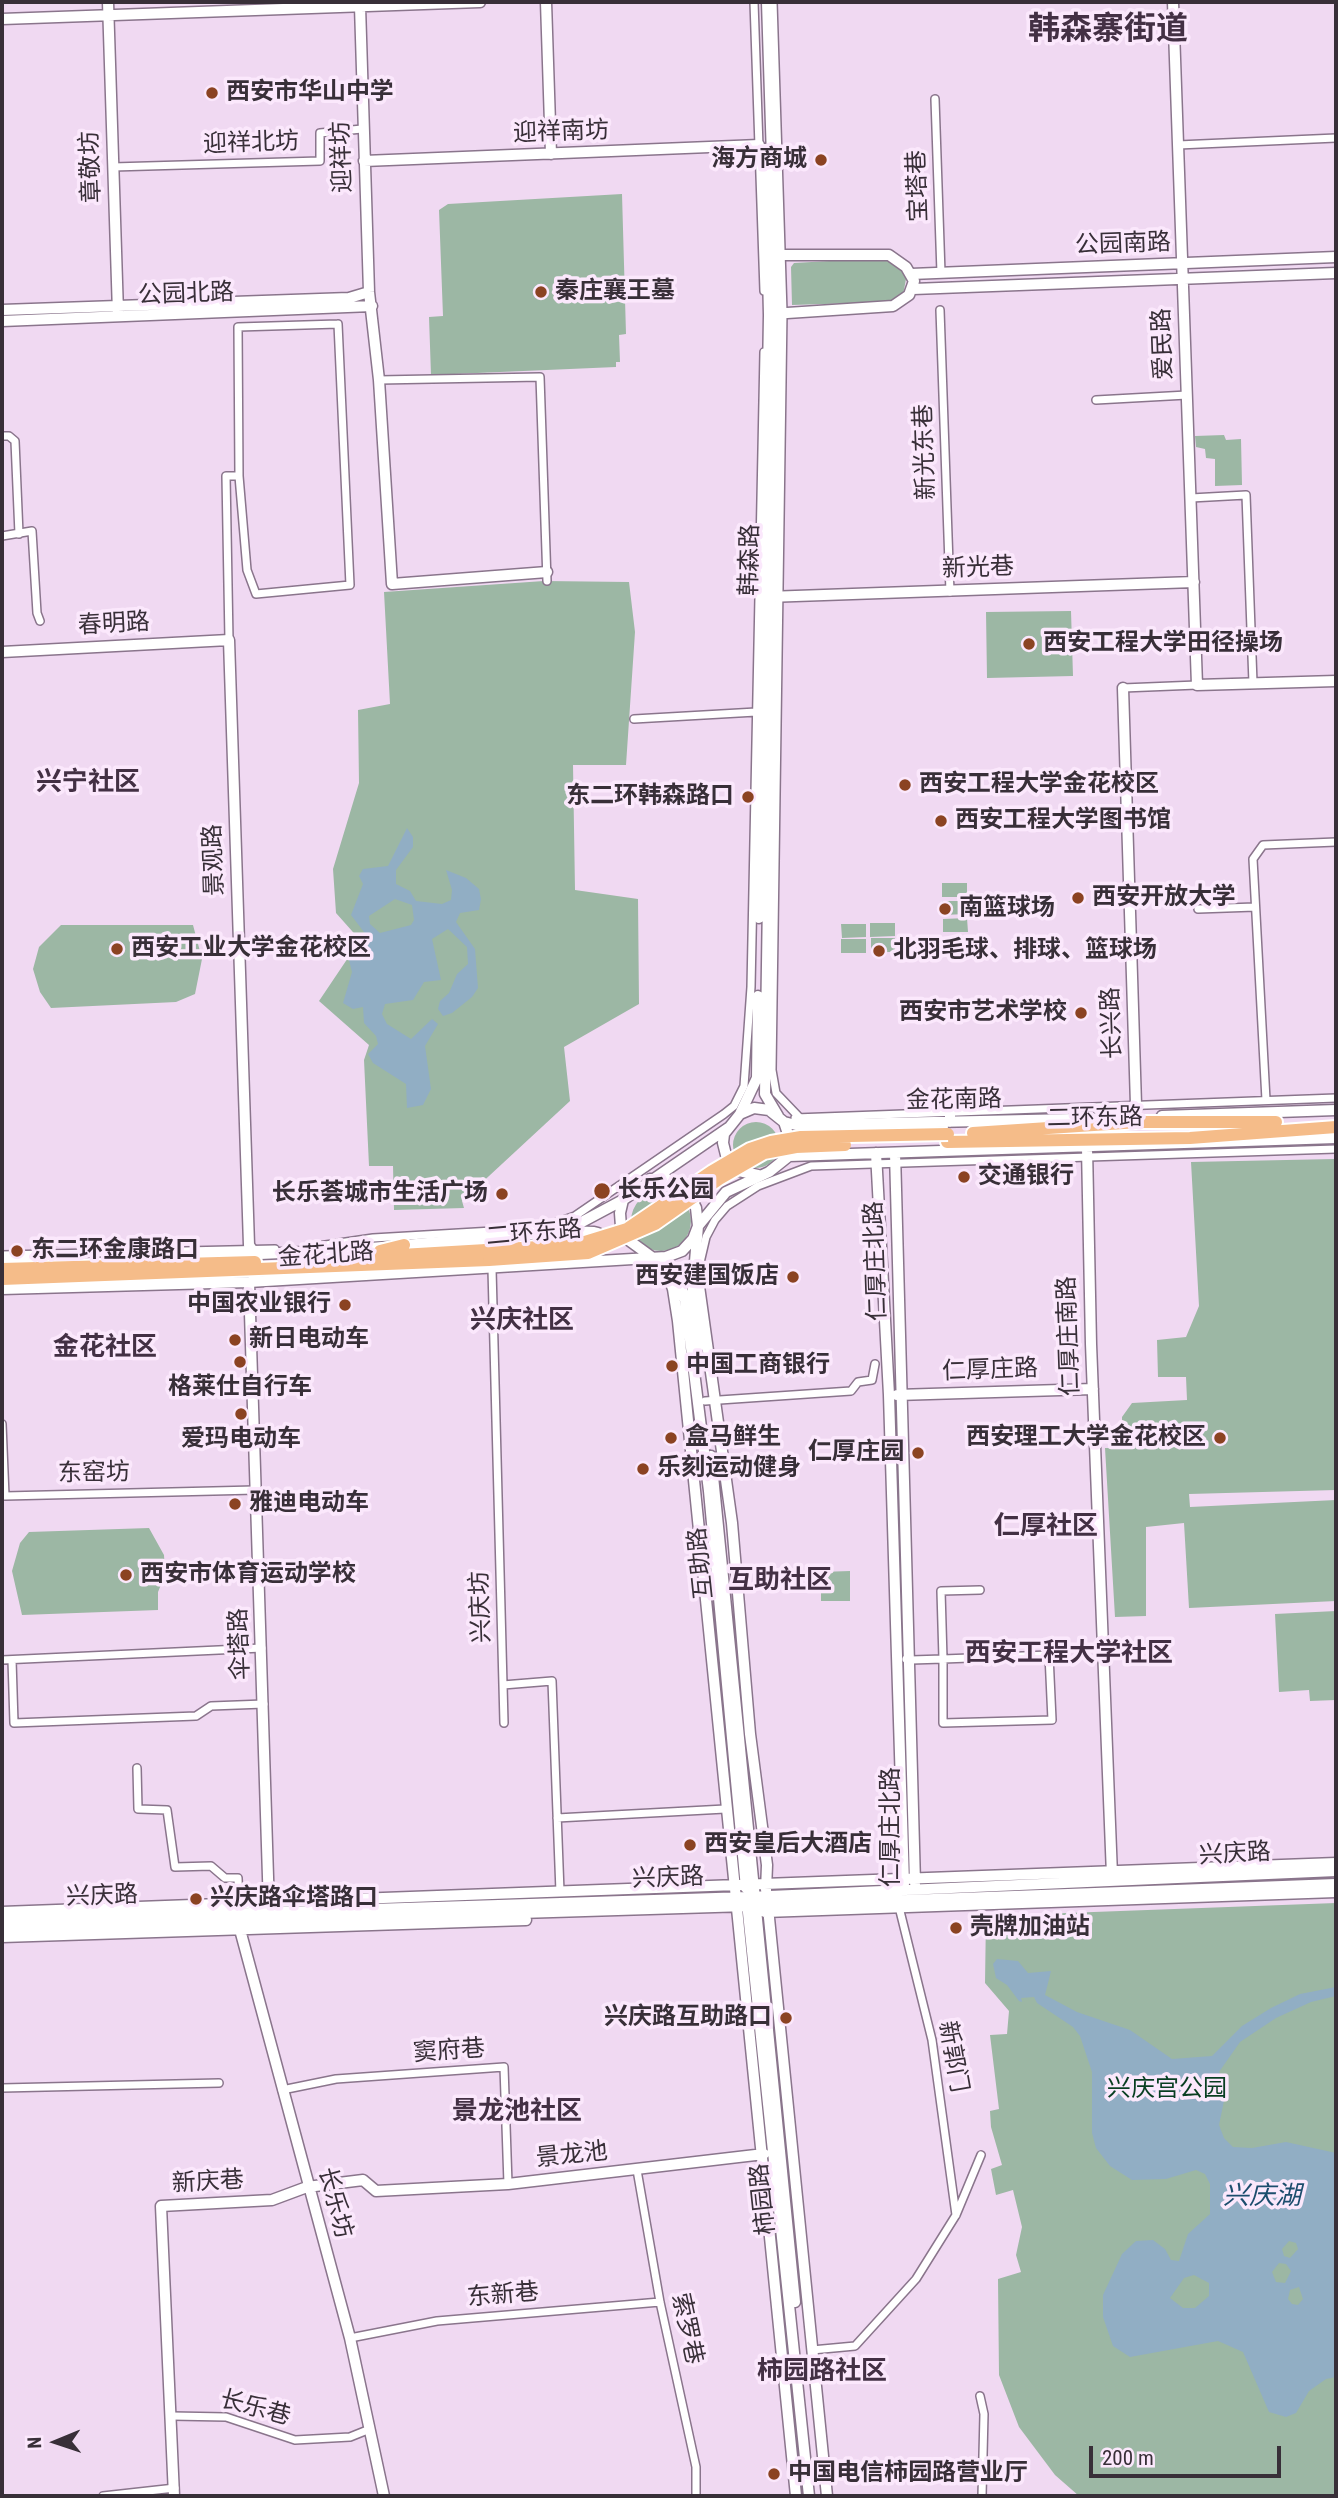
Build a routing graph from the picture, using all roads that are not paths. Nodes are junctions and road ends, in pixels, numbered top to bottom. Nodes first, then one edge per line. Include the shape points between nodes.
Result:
1 (108, 2) edge
2 (480, 2) edge
3 (546, 2) edge
4 (754, 2) edge
5 (760, 2) edge
6 (766, 2) edge
7 (773, 2) edge
8 (1173, 2) edge
9 (337, 4) edge
10 (359, 6) junction
11 (108, 14) junction
12 (2, 19) edge
13 (935, 99) dead end
14 (362, 130) junction
15 (1336, 138) edge
16 (759, 145) junction
17 (1178, 145) junction
18 (551, 154) junction
19 (364, 161) junction
20 (113, 167) junction
21 (772, 255) junction
22 (1336, 257) edge
23 (1181, 264) junction
24 (1336, 272) edge
25 (941, 273) junction
26 (911, 274) junction
27 (1182, 278) junction
28 (912, 289) junction
29 (369, 292) junction
30 (372, 306) junction
31 (118, 307) junction
32 (2, 310) edge
33 (940, 310) dead end
34 (773, 314) junction
35 (119, 318) junction
36 (2, 321) edge
37 (379, 380) junction
38 (1187, 395) junction
39 (1096, 400) dead end
40 (2, 436) edge
41 (239, 476) junction
42 (1191, 498) junction
43 (19, 534) junction
44 (2, 536) edge
45 (547, 577) joint
46 (1194, 582) junction
47 (950, 592) junction
48 (771, 597) junction
49 (40, 621) dead end
50 (229, 640) junction
51 (2, 652) edge
52 (1336, 681) edge
53 (1253, 684) junction
54 (1197, 685) junction
55 (1123, 688) joint
56 (757, 712) junction
57 (634, 719) dead end
58 (1336, 842) edge
59 (1255, 907) junction
60 (1198, 909) dead end
61 (776, 1093) junction
62 (1336, 1098) edge
63 (1266, 1100) junction
64 (1136, 1105) junction
65 (737, 1110) junction
66 (1336, 1110) edge
67 (1198, 1115) junction
68 (799, 1117) junction
69 (1097, 1118) junction
70 (780, 1119) junction
71 (1336, 1119) edge
72 (1070, 1125) junction
73 (949, 1127) junction
74 (1336, 1127) edge
75 (728, 1128) junction
76 (1232, 1128) junction
77 (1336, 1139) edge
78 (1021, 1142) junction
79 (1196, 1145) junction
80 (1053, 1149) junction
81 (1336, 1149) edge
82 (1087, 1152) junction
83 (789, 1156) junction
84 (895, 1158) junction
85 (877, 1159) junction
86 (758, 1175) junction
87 (650, 1178) junction
88 (623, 1200) junction
89 (698, 1226) junction
90 (541, 1228) junction
91 (565, 1231) junction
92 (404, 1245) junction
93 (253, 1252) junction
94 (2, 1255) edge
95 (489, 1259) junction
96 (658, 1260) junction
97 (694, 1261) junction
98 (351, 1262) junction
99 (576, 1264) junction
100 (4, 1267) edge
101 (412, 1272) junction
102 (697, 1274) junction
103 (2, 1279) edge
104 (249, 1282) junction
105 (2, 1289) edge
106 (875, 1364) dead end
107 (1093, 1389) junction
108 (890, 1395) junction
109 (902, 1395) junction
110 (710, 1401) junction
111 (2, 1424) edge
112 (704, 1450) junction
113 (690, 1451) junction
114 (255, 1490) junction
115 (980, 1590) dead end
116 (262, 1648) junction
117 (898, 1657) junction
118 (943, 1659) junction
119 (2, 1660) edge
120 (12, 1660) junction
121 (911, 1660) junction
122 (503, 1685) junction
123 (264, 1704) junction
124 (504, 1723) dead end
125 (137, 1768) dead end
126 (738, 1804) junction
127 (725, 1809) junction
128 (557, 1818) junction
129 (726, 1822) junction
130 (1336, 1863) edge
131 (1112, 1871) junction
132 (1336, 1871) edge
133 (1005, 1875) junction
134 (911, 1879) junction
135 (755, 1884) junction
136 (1336, 1884) edge
137 (733, 1885) junction
138 (1024, 1886) junction
139 (1113, 1891) junction
140 (560, 1892) junction
141 (1336, 1892) edge
142 (906, 1897) junction
143 (239, 1904) junction
144 (757, 1905) junction
145 (735, 1906) junction
146 (2, 1912) edge
147 (269, 1912) junction
148 (2, 1921) edge
149 (239, 1926) junction
150 (2, 1929) edge
151 (2, 1937) edge
152 (219, 2083) dead end
153 (2, 2088) edge
154 (282, 2090) junction
155 (766, 2153) junction
156 (981, 2155) dead end
157 (636, 2170) junction
158 (508, 2184) junction
159 (307, 2187) junction
160 (376, 2191) joint
161 (956, 2215) junction
162 (660, 2302) junction
163 (350, 2338) junction
164 (812, 2350) junction
165 (980, 2396) dead end
166 (172, 2416) junction
167 (370, 2429) junction
168 (174, 2492) edge
169 (103, 2496) edge
170 (384, 2496) edge
171 (696, 2496) edge
172 (796, 2496) edge
173 (809, 2496) edge
174 (815, 2496) edge
175 (827, 2496) edge
176 (982, 2496) edge

1 - 11 street, 章敬坊
2 - 10 street
3 - 18 street
4 - 16 street
5 - 21 street, 韩森路
6 - 21 street, 韩森路
7 - 21 street
8 - 17 street, 爱民路
9 - 10 street
9 - 11 street
10 - 14 street, 迎祥坊
11 - 12 street
11 - 20 street, 章敬坊
13 - 25 street, 宝塔巷
14 - 19 street, 迎祥坊
14 - 20 street, 迎祥北坊 via 320,132 320,161
15 - 17 street
16 - 18 street, 迎祥南坊
16 - 21 street
17 - 23 street, 爱民路
18 - 19 street, 迎祥南坊
19 - 29 street, 迎祥坊
20 - 31 street, 章敬坊
21 - 26 street via 889,255
21 - 34 street, 韩森路
22 - 23 street, 公园南路
23 - 25 street, 公园南路
23 - 27 street, 爱民路
24 - 27 street, 公园南路
25 - 26 street, 公园南路
26 - 28 street
27 - 28 street, 公园南路
27 - 38 street, 爱民路
28 - 34 street via 893,306
29 - 30 street, 迎祥坊
29 - 31 street, 公园北路 via 349,298
30 - 35 street, 公园北路
30 - 37 street, 迎祥坊
31 - 32 street, 公园北路
31 - 35 street, 章敬坊
33 - 47 street, 新光东巷
34 - 48 street, 韩森路
34 - 48 street
34 - 56 street
35 - 36 street, 公园北路
37 - 45 street, 迎祥坊 via 392,584
37 - 45 street via 540,377
38 - 39 street
38 - 42 street, 爱民路
40 - 43 street via 15,441
41 - 41 street via 247,570 256,594 349,585 338,324 238,327
41 - 50 street, 景观路 via 226,476
42 - 46 street, 爱民路
42 - 53 street via 1246,495
43 - 44 street
43 - 49 street via 32,531
46 - 47 street, 新光巷
46 - 54 street, 爱民路
47 - 48 street, 新光巷
48 - 61 street via 772,1070
48 - 65 street, 韩森路 via 757,1078
48 - 70 street, 韩森路 via 765,1094
50 - 51 street, 春明路
50 - 93 street, 景观路
52 - 53 street
53 - 54 street
54 - 55 street
55 - 64 street, 长兴路
56 - 57 street
56 - 65 street via 751,987 746,1074
58 - 59 street via 1263,845 1253,859
59 - 60 street
59 - 63 street
61 - 68 street
61 - 70 street
62 - 63 street
63 - 64 street
64 - 73 street
65 - 70 street via 758,1108
65 - 75 street
65 - 90 street via 575,1216
66 - 67 street, 金花南路
67 - 69 street, 金花南路
67 - 76 highway
68 - 70 street
68 - 73 street
69 - 72 highway
69 - 73 street, 金花南路
70 - 73 street, 金花南路 via 796,1125
70 - 83 street via 790,1140
71 - 76 highway, 二环东路
72 - 73 highway, 二环东路
72 - 76 highway, 二环东路 via 1200,1120
73 - 78 highway, 二环东路
73 - 95 highway, 二环东路, bridge via 771,1142 711,1171 627,1228 575,1245
74 - 76 highway, 二环东路
75 - 86 street via 723,1143 728,1164 738,1173
75 - 87 street
76 - 78 highway, 二环东路
76 - 79 highway
77 - 79 street, 金花南路
78 - 80 highway
79 - 82 street, 金花南路
80 - 82 street, 金花南路
80 - 84 street, 金花南路
81 - 82 street
82 - 84 street
82 - 107 street, 仁厚庄南路
83 - 85 street, 金花南路
83 - 86 street
84 - 85 street, 金花南路
84 - 109 street, 仁厚庄北路
85 - 102 street via 811,1166 738,1196 706,1237
85 - 108 street, 仁厚庄北路
86 - 89 street via 719,1198
87 - 88 street
87 - 89 street via 665,1178 690,1194
88 - 91 street, 金花北路
88 - 96 street via 621,1227 627,1239
89 - 96 street via 682,1251
89 - 97 street
90 - 91 street
90 - 93 street
91 - 92 street, 金花北路
91 - 99 street via 594,1232 602,1238 599,1254
92 - 93 street, 金花北路
92 - 98 highway
93 - 94 street
93 - 100 street, 金花北路
95 - 98 highway, 二环东路
95 - 99 street, 金花北路
95 - 101 street, 金花北路
95 - 122 street, 兴庆坊
96 - 99 street, 金花北路
96 - 112 street, 互助路 via 681,1286 685,1300
96 - 113 street via 676,1305
97 - 102 street
97 - 110 street via 692,1297
98 - 100 highway, 二环东路
98 - 101 highway
98 - 103 highway, 二环东路
101 - 104 street, 金花北路
102 - 110 street
104 - 105 street, 金花北路
104 - 114 street, 伞塔路
106 - 110 street via 872,1380 858,1382 851,1391
107 - 109 street, 仁厚庄路
107 - 131 street, 仁厚庄南路
108 - 109 street, 仁厚庄路
108 - 117 street, 仁厚庄北路
109 - 121 street, 仁厚庄北路
110 - 135 street via 732,1523 766,1865
111 - 114 street, 东窑坊 via 5,1496
112 - 113 street
112 - 126 street, 互助路
113 - 127 street
114 - 116 street, 伞塔路
115 - 118 street via 942,1591
116 - 120 street
116 - 123 street, 伞塔路
117 - 121 street
117 - 134 street, 仁厚庄北路
118 - 118 street via 1049,1655 1052,1720 943,1723
118 - 121 street
119 - 120 street
120 - 123 street via 14,1723 196,1716 211,1706
121 - 134 street, 仁厚庄北路
122 - 124 street, 兴庆坊
122 - 128 street via 552,1681
123 - 147 street, 伞塔路
125 - 143 street via 138,1809 167,1810 175,1867 211,1866 225,1878 238,1878
126 - 129 street
126 - 135 street, 互助路
127 - 128 street
127 - 129 street
128 - 140 street
129 - 137 street
130 - 131 street
131 - 133 street
131 - 139 street, 仁厚庄南路
132 - 139 street, 兴庆路
133 - 134 street
133 - 138 street
134 - 135 street
134 - 142 street, 仁厚庄北路
135 - 137 street
135 - 144 street, 互助路
135 - 144 street
136 - 139 street, 兴庆路
137 - 140 street
137 - 145 street
138 - 139 street, 兴庆路
138 - 142 street, 兴庆路
139 - 141 street
139 - 142 street
139 - 142 street, 兴庆路
140 - 147 street
142 - 144 street, 兴庆路
142 - 144 street
142 - 161 street, 新郭门
143 - 146 street
143 - 147 street
144 - 145 street, 兴庆路
144 - 145 street
144 - 155 street, 柿园路
144 - 164 street
144 - 174 street, 柿园路
145 - 147 street, 兴庆路
145 - 149 street
145 - 155 street
147 - 148 street, 兴庆路
147 - 149 street, 兴庆路
149 - 150 street, 兴庆路
149 - 151 street
149 - 154 street, 长乐坊
152 - 153 street
154 - 158 street, 窦府巷 via 336,2079 504,2067
154 - 159 street, 长乐坊
155 - 157 street, 景龙池
155 - 172 street
155 - 173 street, 柿园路
156 - 161 street
157 - 158 street, 景龙池
157 - 162 street, 索罗巷
158 - 160 street, 景龙池
159 - 160 street, 新庆巷 via 363,2180
159 - 163 street, 长乐坊
159 - 166 street, 新庆巷 via 272,2200 161,2206
161 - 164 street via 916,2279 855,2346
162 - 163 street, 东新巷 via 437,2321
162 - 171 street, 索罗巷 via 696,2467
163 - 167 street, 长乐坊
164 - 175 street
165 - 176 street via 984,2414
166 - 167 street, 长乐巷 via 226,2417 295,2440 350,2437
166 - 168 street
167 - 170 street, 长乐坊
168 - 169 street

